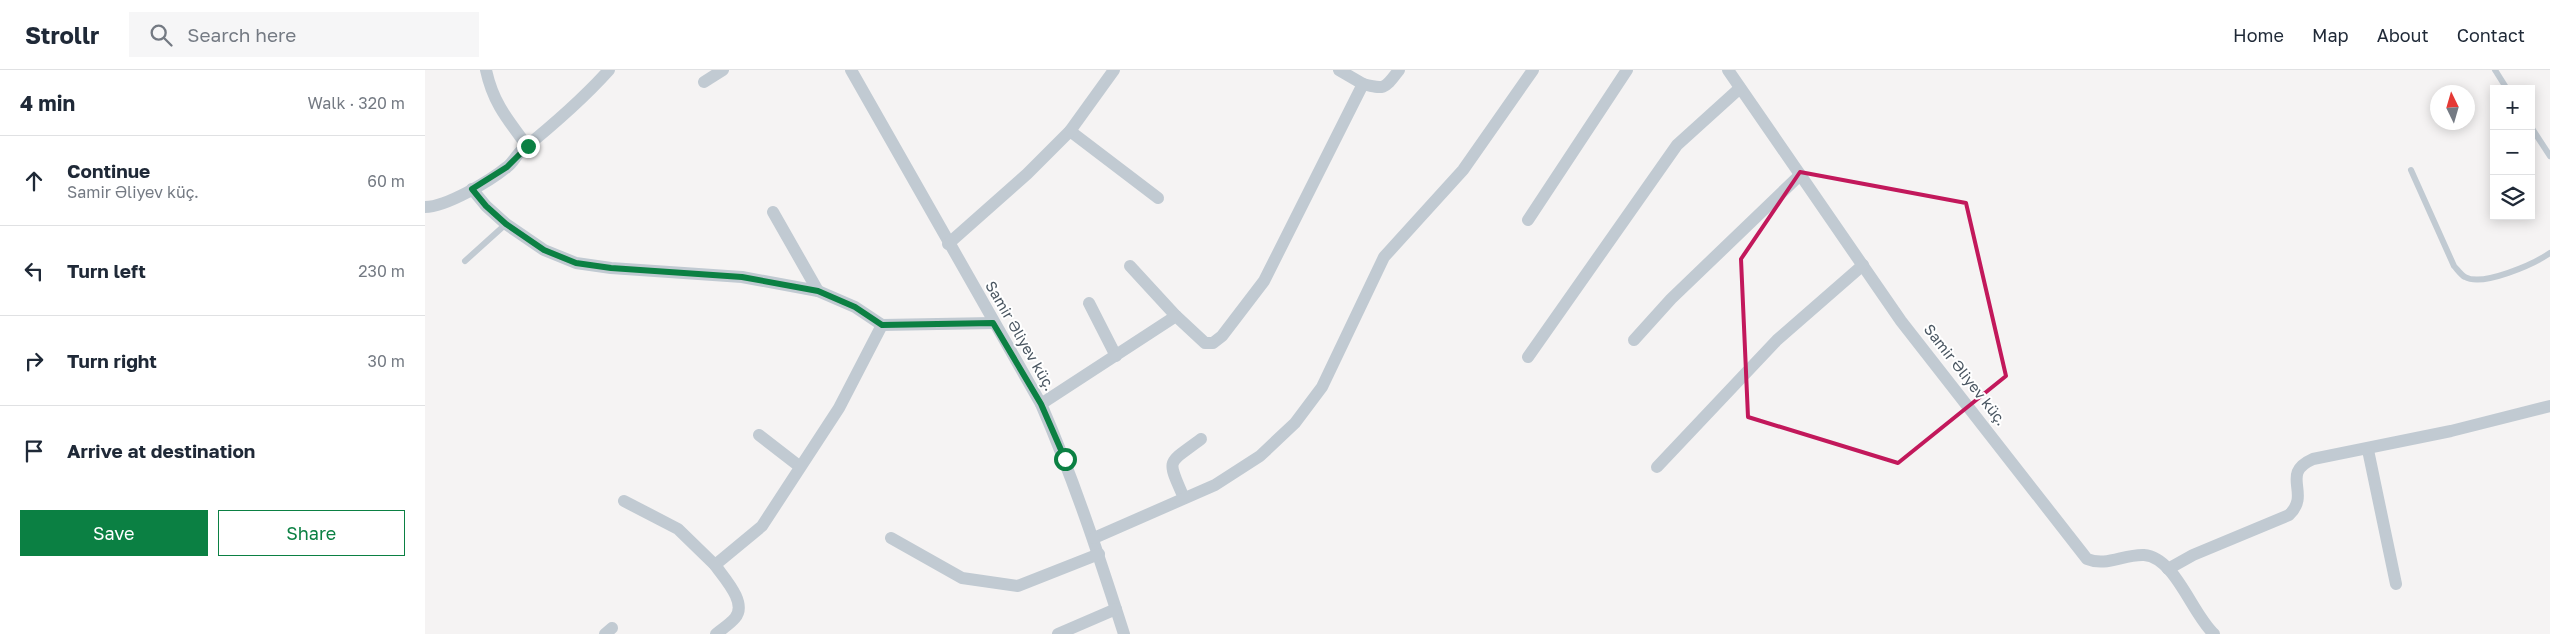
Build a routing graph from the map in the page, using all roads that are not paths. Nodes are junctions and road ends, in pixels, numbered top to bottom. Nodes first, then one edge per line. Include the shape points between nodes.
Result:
1 (486, 70) edge
2 (609, 70) edge
3 (723, 70) edge
4 (851, 70) edge
5 (1114, 70) edge
6 (1339, 70) edge
7 (1399, 70) edge
8 (1533, 70) edge
9 (1627, 70) edge
10 (1728, 70) edge
11 (2495, 70) edge
12 (704, 82) dead end
13 (1363, 84) junction
14 (2504, 85) edge
15 (1740, 88) junction
16 (2533, 130) edge
17 (1071, 131) junction
18 (528, 146) junction
19 (2550, 156) edge
20 (2411, 170) dead end
21 (1800, 175) junction
22 (472, 189) junction
23 (1158, 198) dead end
24 (425, 208) edge
25 (773, 212) dead end
26 (1527, 220) dead end
27 (506, 224) junction
28 (948, 244) junction
29 (2550, 253) edge
30 (465, 261) dead end
31 (1863, 265) junction
32 (1129, 266) dead end
33 (818, 291) junction
34 (1089, 303) dead end
35 (1176, 316) junction
36 (993, 323) junction
37 (882, 325) junction
38 (1634, 340) dead end
39 (1116, 356) junction
40 (1527, 357) dead end
41 (1041, 404) junction
42 (2550, 406) edge
43 (759, 435) dead end
44 (1201, 439) dead end
45 (2368, 450) junction
46 (799, 466) junction
47 (1657, 467) dead end
48 (1184, 498) junction
49 (624, 501) dead end
50 (891, 538) dead end
51 (1094, 538) junction
52 (1099, 554) junction
53 (715, 565) junction
54 (2168, 569) junction
55 (2397, 584) dead end
56 (1116, 608) junction
57 (716, 634) edge
58 (1057, 634) edge
59 (1124, 634) edge
60 (2214, 634) edge

1 - 18 street via 490,91 499,108
2 - 18 street via 583,98
3 - 12 street
4 - 28 street, Samir Əliyev küç.
5 - 17 street
6 - 13 street
7 - 13 street via 1389,85 1380,89
8 - 48 street via 1463,170 1384,257 1322,387 1295,423 1260,456 1215,485
9 - 26 street
10 - 15 street, Samir Əliyev küç.
11 - 14 lane
13 - 35 street via 1264,281 1222,336 1213,343 1205,343
15 - 21 street, Samir Əliyev küç.
15 - 40 street via 1677,145
16 - 19 lane
17 - 23 street
17 - 28 street
18 - 22 street via 507,167
20 - 29 lane via 2454,266 2465,277 2478,280 2509,272 2541,260
21 - 31 street, Samir Əliyev küç.
21 - 38 street via 1671,299
22 - 24 street
22 - 27 street
25 - 33 street
27 - 30 lane
27 - 33 street via 544,250 576,263 742,277
28 - 36 street, Samir Əliyev küç.
31 - 47 street via 1777,340
31 - 54 street, Samir Əliyev küç. via 1907,328 2087,559 2095,563 2145,555 2157,558
32 - 35 street
33 - 37 street via 855,307
34 - 39 street
35 - 39 street
36 - 37 street
36 - 41 street, Samir Əliyev küç.
37 - 46 street via 839,408
39 - 41 street
41 - 51 street, Samir Əliyev küç.
42 - 45 street
43 - 46 street
44 - 48 street via 1172,461 1171,468
45 - 54 street via 2313,459 2302,464 2296,471 2296,508 2289,515 2193,555
45 - 55 street
46 - 53 street via 762,526
48 - 51 street
49 - 53 street via 678,529
50 - 52 street via 961,578 1018,586
51 - 52 street, Samir Əliyev küç.
52 - 56 street, Samir Əliyev küç.
53 - 57 street via 738,600 740,610
54 - 60 street, Samir Əliyev küç.
56 - 58 street
56 - 59 street, Samir Əliyev küç.

